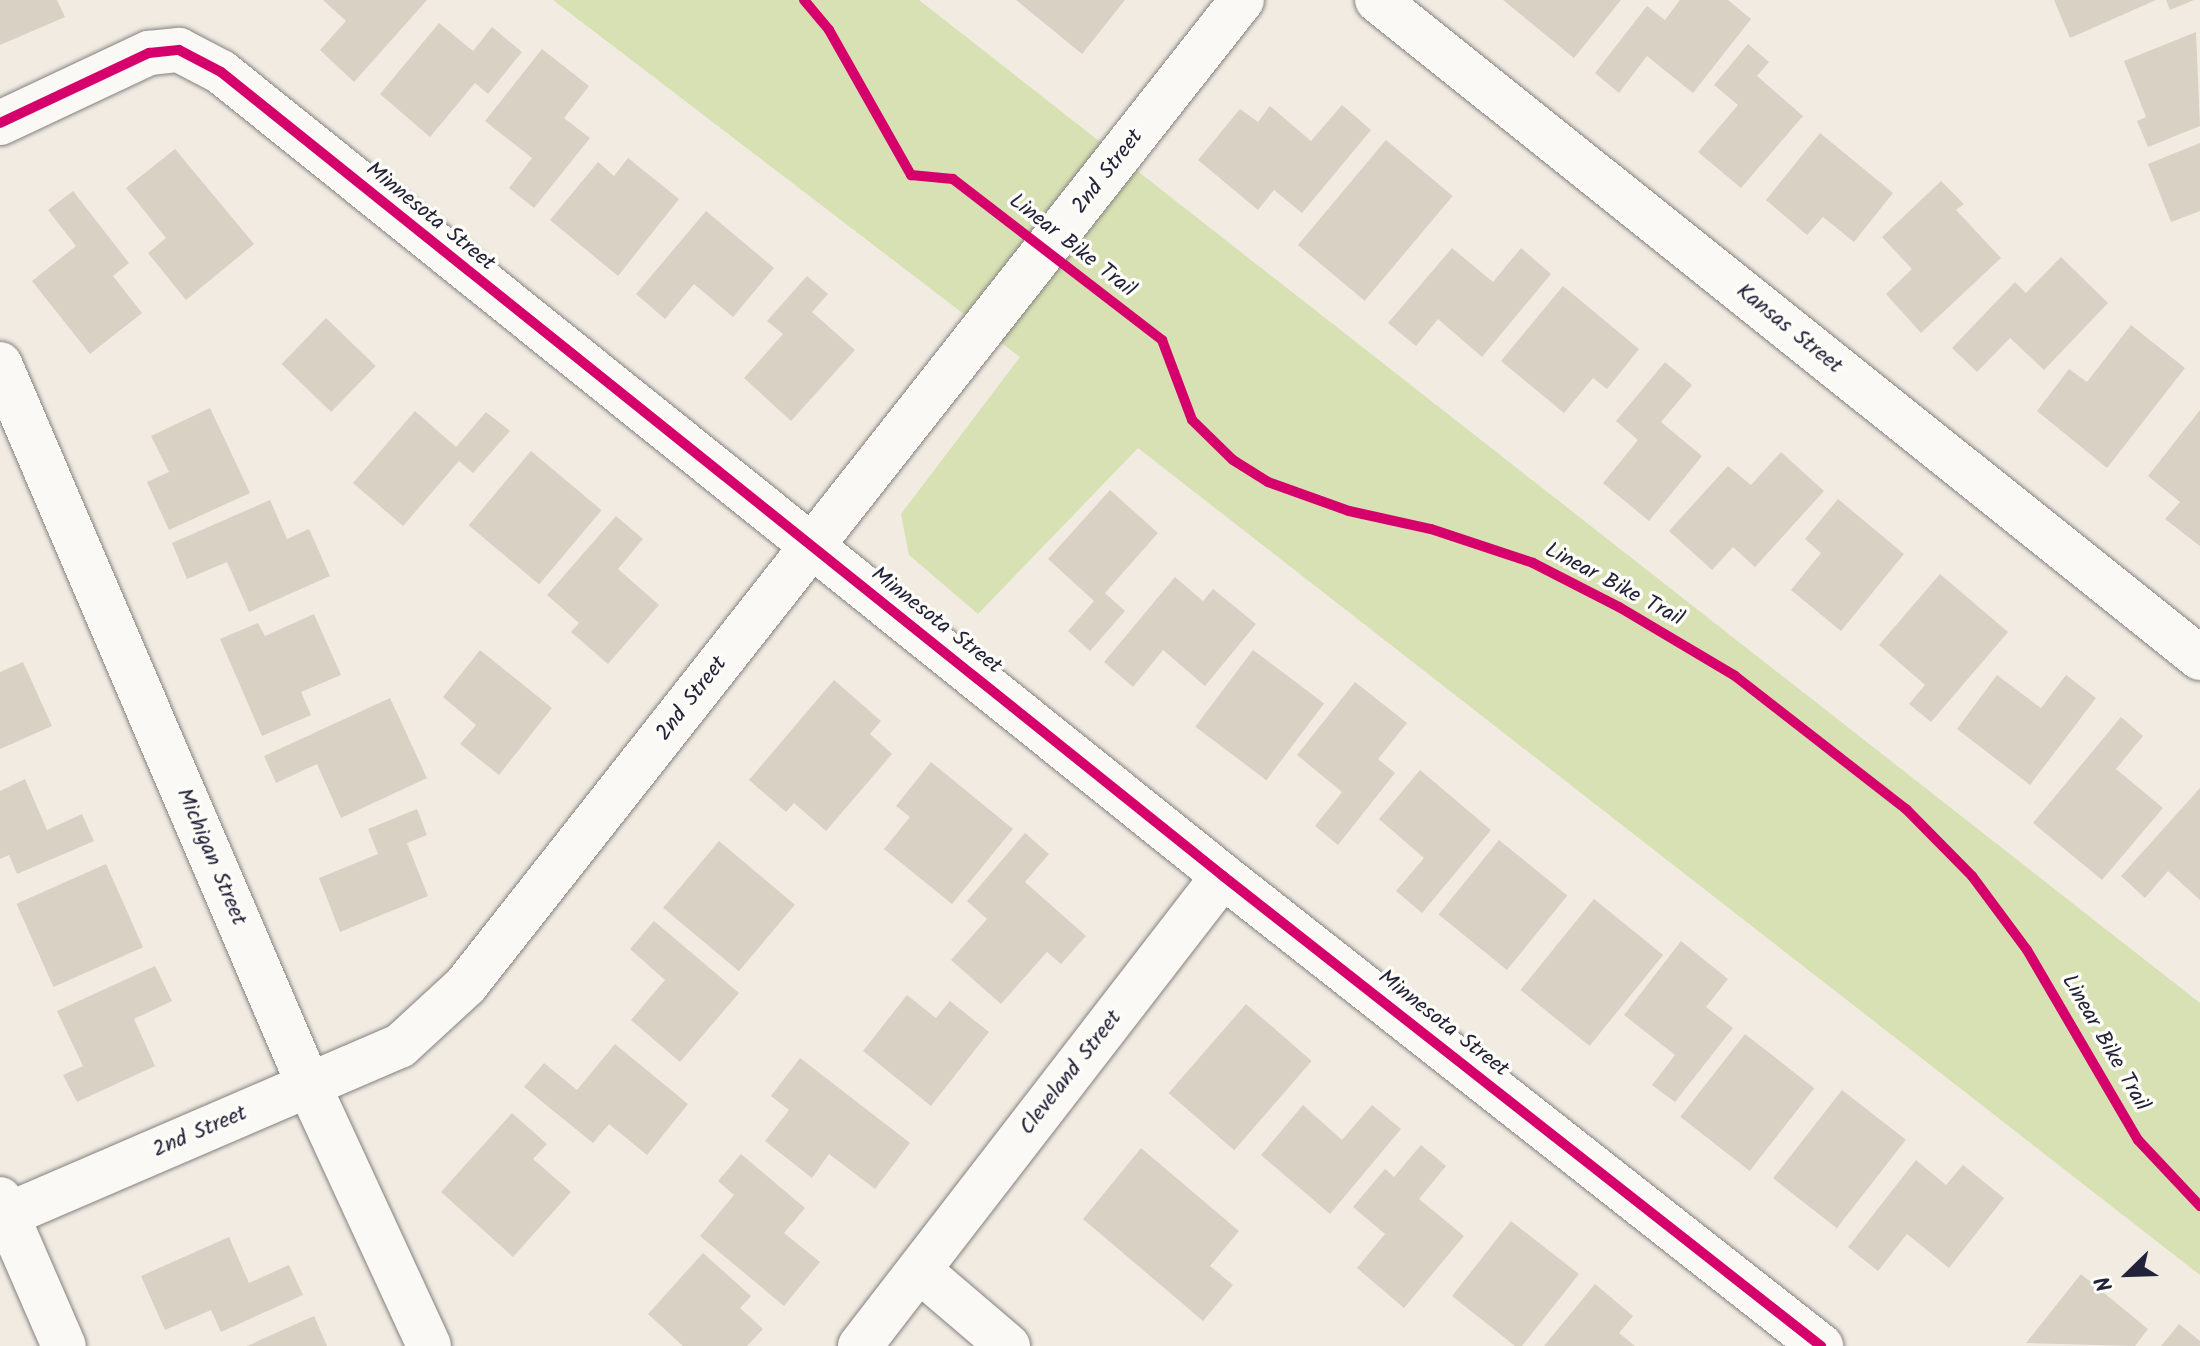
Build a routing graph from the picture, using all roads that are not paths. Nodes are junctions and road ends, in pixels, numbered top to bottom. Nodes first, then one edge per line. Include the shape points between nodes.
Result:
1 (1242, 0) edge
2 (1377, 0) edge
3 (0, 123) edge
4 (0, 364) edge
5 (811, 547) junction
6 (2200, 658) edge
7 (1223, 876) junction
8 (309, 1086) junction
9 (2, 1211) edge
10 (919, 1270) junction
11 (64, 1346) edge
12 (429, 1346) edge
13 (860, 1346) edge
14 (1008, 1346) edge
15 (1821, 1346) edge

1 - 5 street, 2nd Street
2 - 6 street, Kansas Street
3 - 5 street, Minnesota Street via 149,53 179,50 221,72
4 - 8 street, Michigan Street
5 - 7 street, Minnesota Street
5 - 8 street, 2nd Street via 466,985 400,1046
7 - 10 street, Cleveland Street
7 - 15 street, Minnesota Street
8 - 9 street, 2nd Street
8 - 12 street, Michigan Street
9 - 11 street
10 - 13 street, Cleveland Street
10 - 14 street

